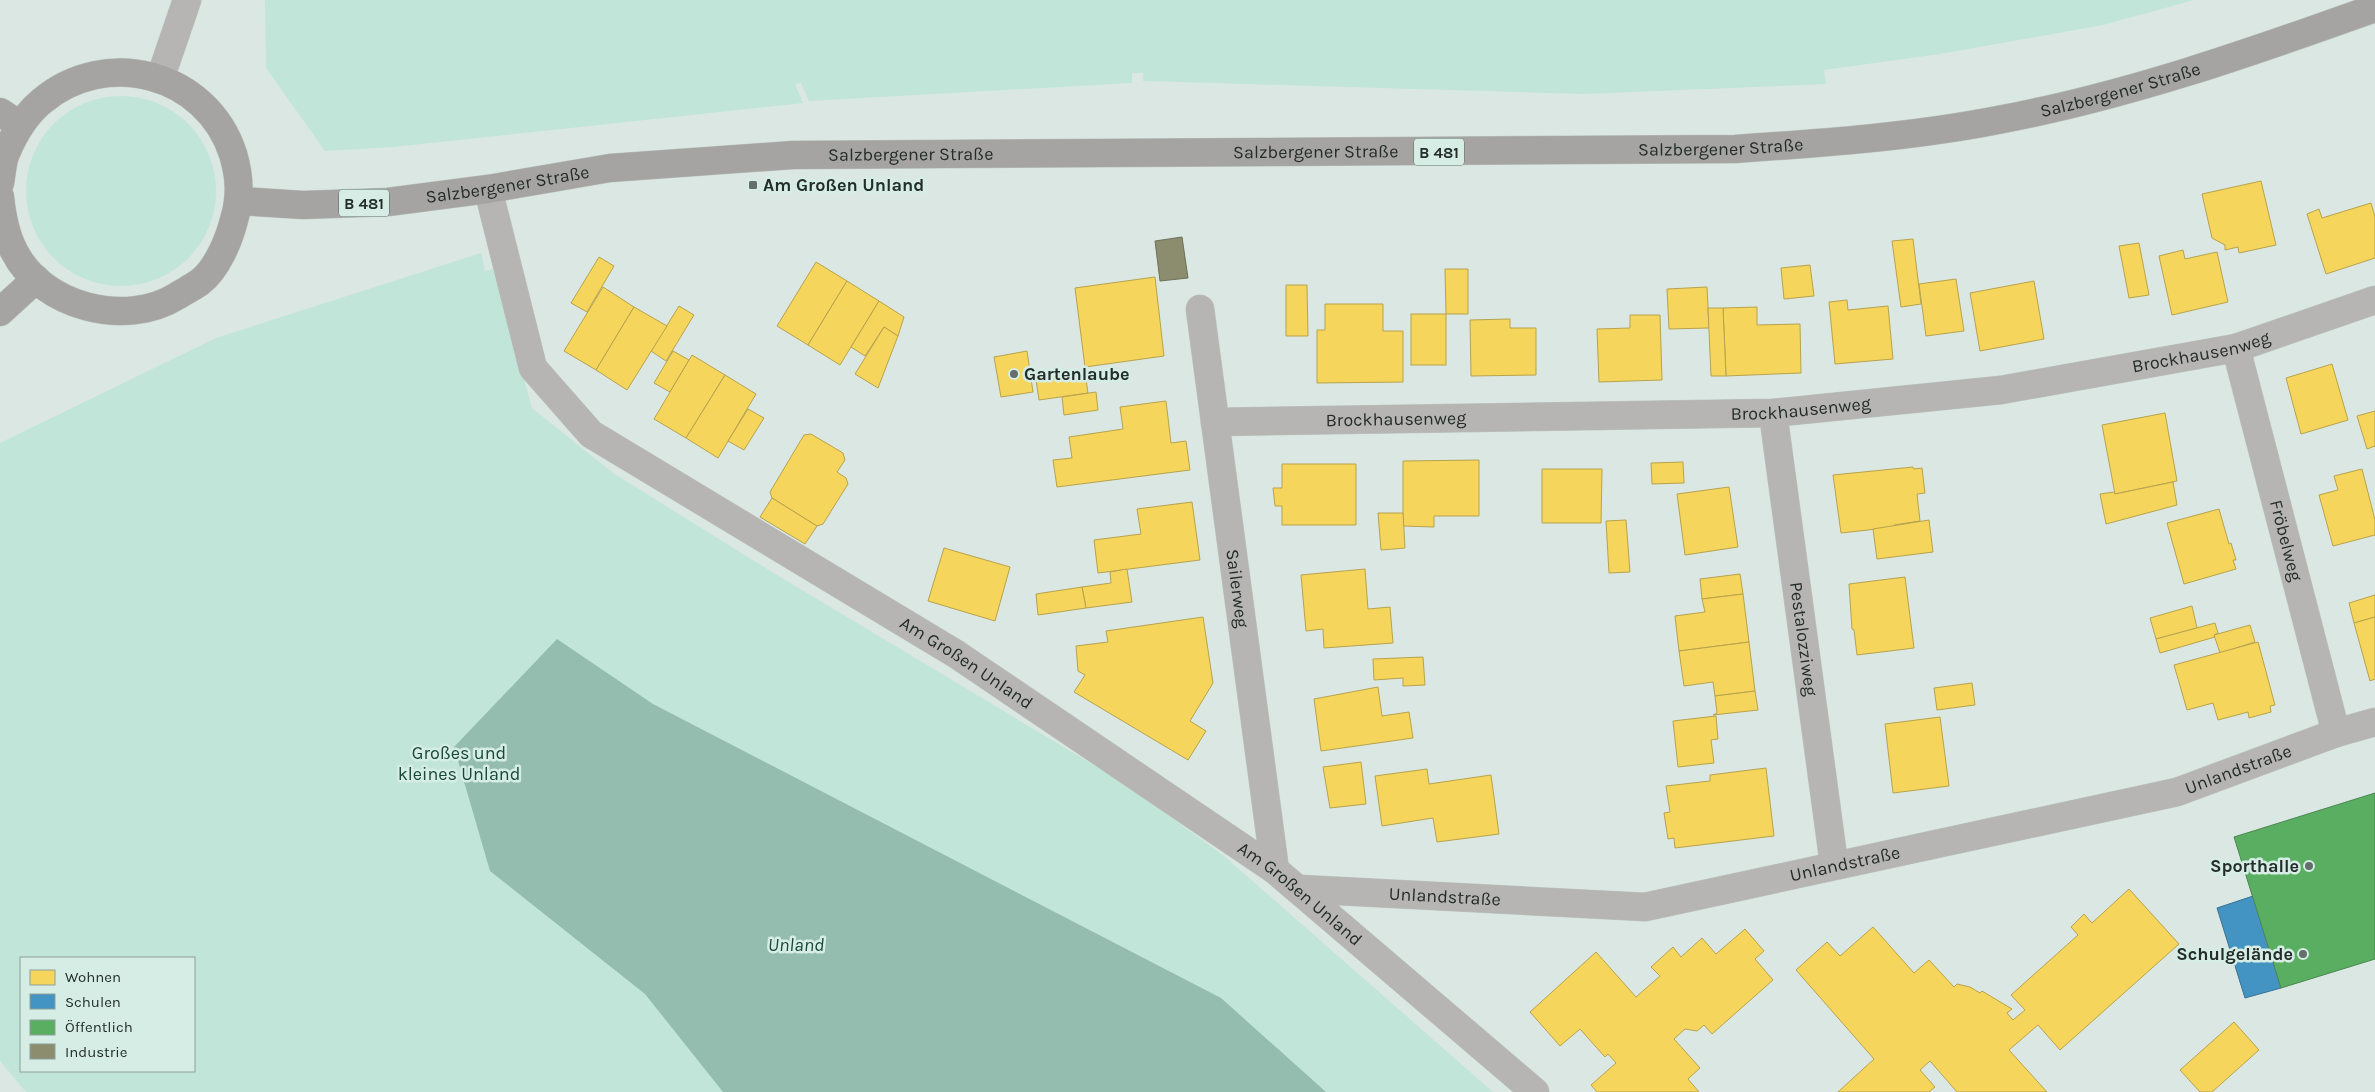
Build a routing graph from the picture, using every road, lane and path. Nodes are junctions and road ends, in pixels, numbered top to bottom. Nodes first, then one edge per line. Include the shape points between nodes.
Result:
1 (187, 0) edge
2 (2375, 8) edge
3 (160, 78) junction
4 (10, 118) edge
5 (0, 183) edge
6 (488, 189) junction
7 (0, 197) edge
8 (240, 201) junction
9 (36, 279) junction
10 (2375, 300) edge
11 (1200, 309) dead end
12 (0, 312) edge
13 (2236, 348) junction
14 (1773, 413) junction
15 (1215, 422) junction
16 (2375, 722) edge
17 (2336, 733) junction
18 (1834, 864) junction
19 (1275, 870) junction
20 (1300, 889) junction
21 (1535, 1092) edge

1 - 3 street
2 - 6 main road, Salzbergener Straße / B 481 via 2154,83 1998,120 1851,141 1735,150 793,155 610,168
3 - 4 main road via 129,72 98,74 68,84
3 - 8 main road via 200,103 228,140 238,170
4 - 5 main road
6 - 8 main road, Salzbergener Straße / B 481 via 388,202 303,205
6 - 19 street, Am Großen Unland via 533,368 591,434 956,654
7 - 9 main road via 2,221 14,252
8 - 9 main road via 228,245 201,281 162,305 118,313 73,304
9 - 12 main road
10 - 13 street, Brockhausenweg
11 - 15 street, Sailerweg
13 - 14 street, Brockhausenweg via 2000,390
13 - 17 street, Fröbelweg
14 - 15 street, Brockhausenweg
14 - 18 street, Pestalozziweg
15 - 19 street, Sailerweg
16 - 17 street, Unlandstraße
17 - 18 street, Unlandstraße via 2177,792
18 - 20 street, Unlandstraße via 1645,906
19 - 20 street, Am Großen Unland
20 - 21 street, Am Großen Unland

